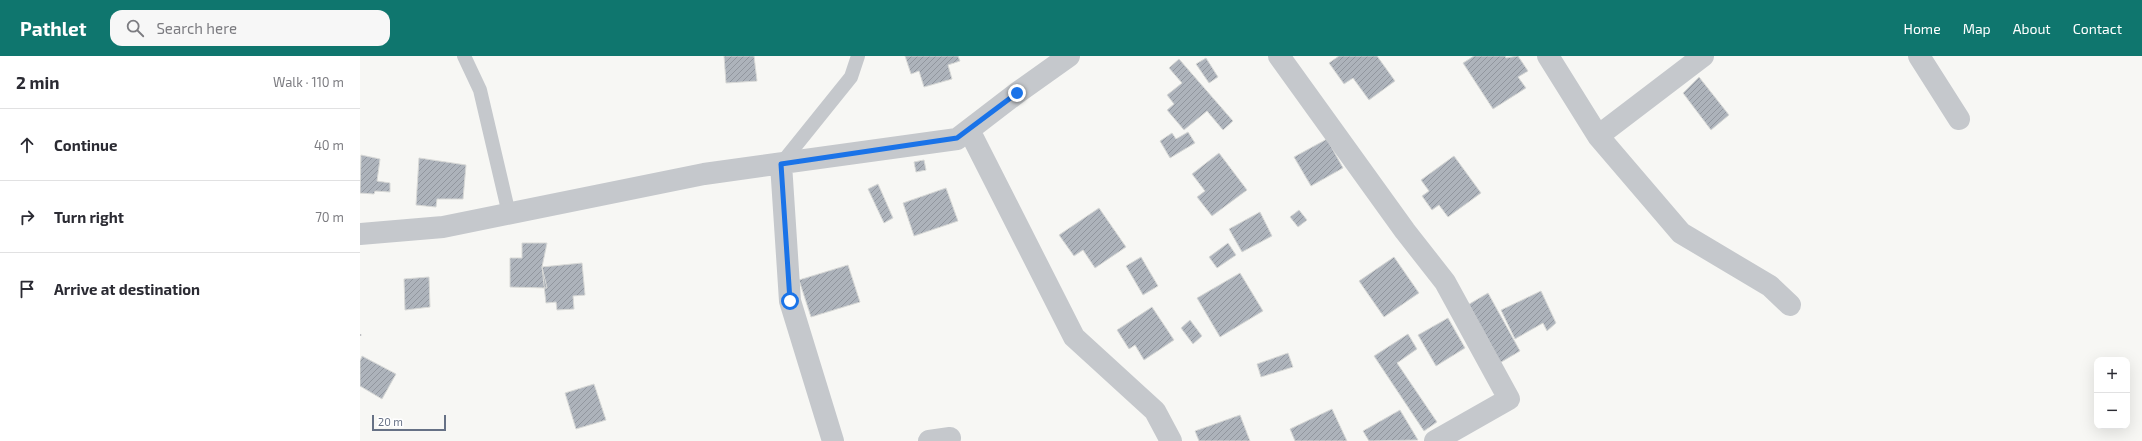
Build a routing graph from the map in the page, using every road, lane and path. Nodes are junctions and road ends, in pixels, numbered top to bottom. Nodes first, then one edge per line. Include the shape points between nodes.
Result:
1 (464, 56) edge
2 (858, 56) edge
3 (1069, 56) edge
4 (1279, 56) edge
5 (1548, 56) edge
6 (1703, 56) edge
7 (1919, 56) edge
8 (1959, 119) dead end
9 (969, 130) junction
10 (1598, 136) junction
11 (781, 164) junction
12 (509, 214) junction
13 (360, 234) edge
14 (1790, 305) dead end
15 (360, 334) edge
16 (360, 338) edge
17 (950, 438) dead end
18 (833, 441) edge
19 (929, 441) edge
20 (1171, 441) edge
21 (1435, 441) edge

1 - 12 lane via 480,90
2 - 11 lane via 851,77
3 - 9 street
4 - 21 street via 1405,231 1445,282 1509,399
5 - 10 street
6 - 10 street
7 - 8 street
9 - 11 street via 957,138
9 - 20 street via 1074,337 1155,411
10 - 14 street via 1681,233 1770,286
11 - 12 street via 704,174
11 - 18 street via 790,301
12 - 13 street via 443,227
15 - 16 path
17 - 19 street

